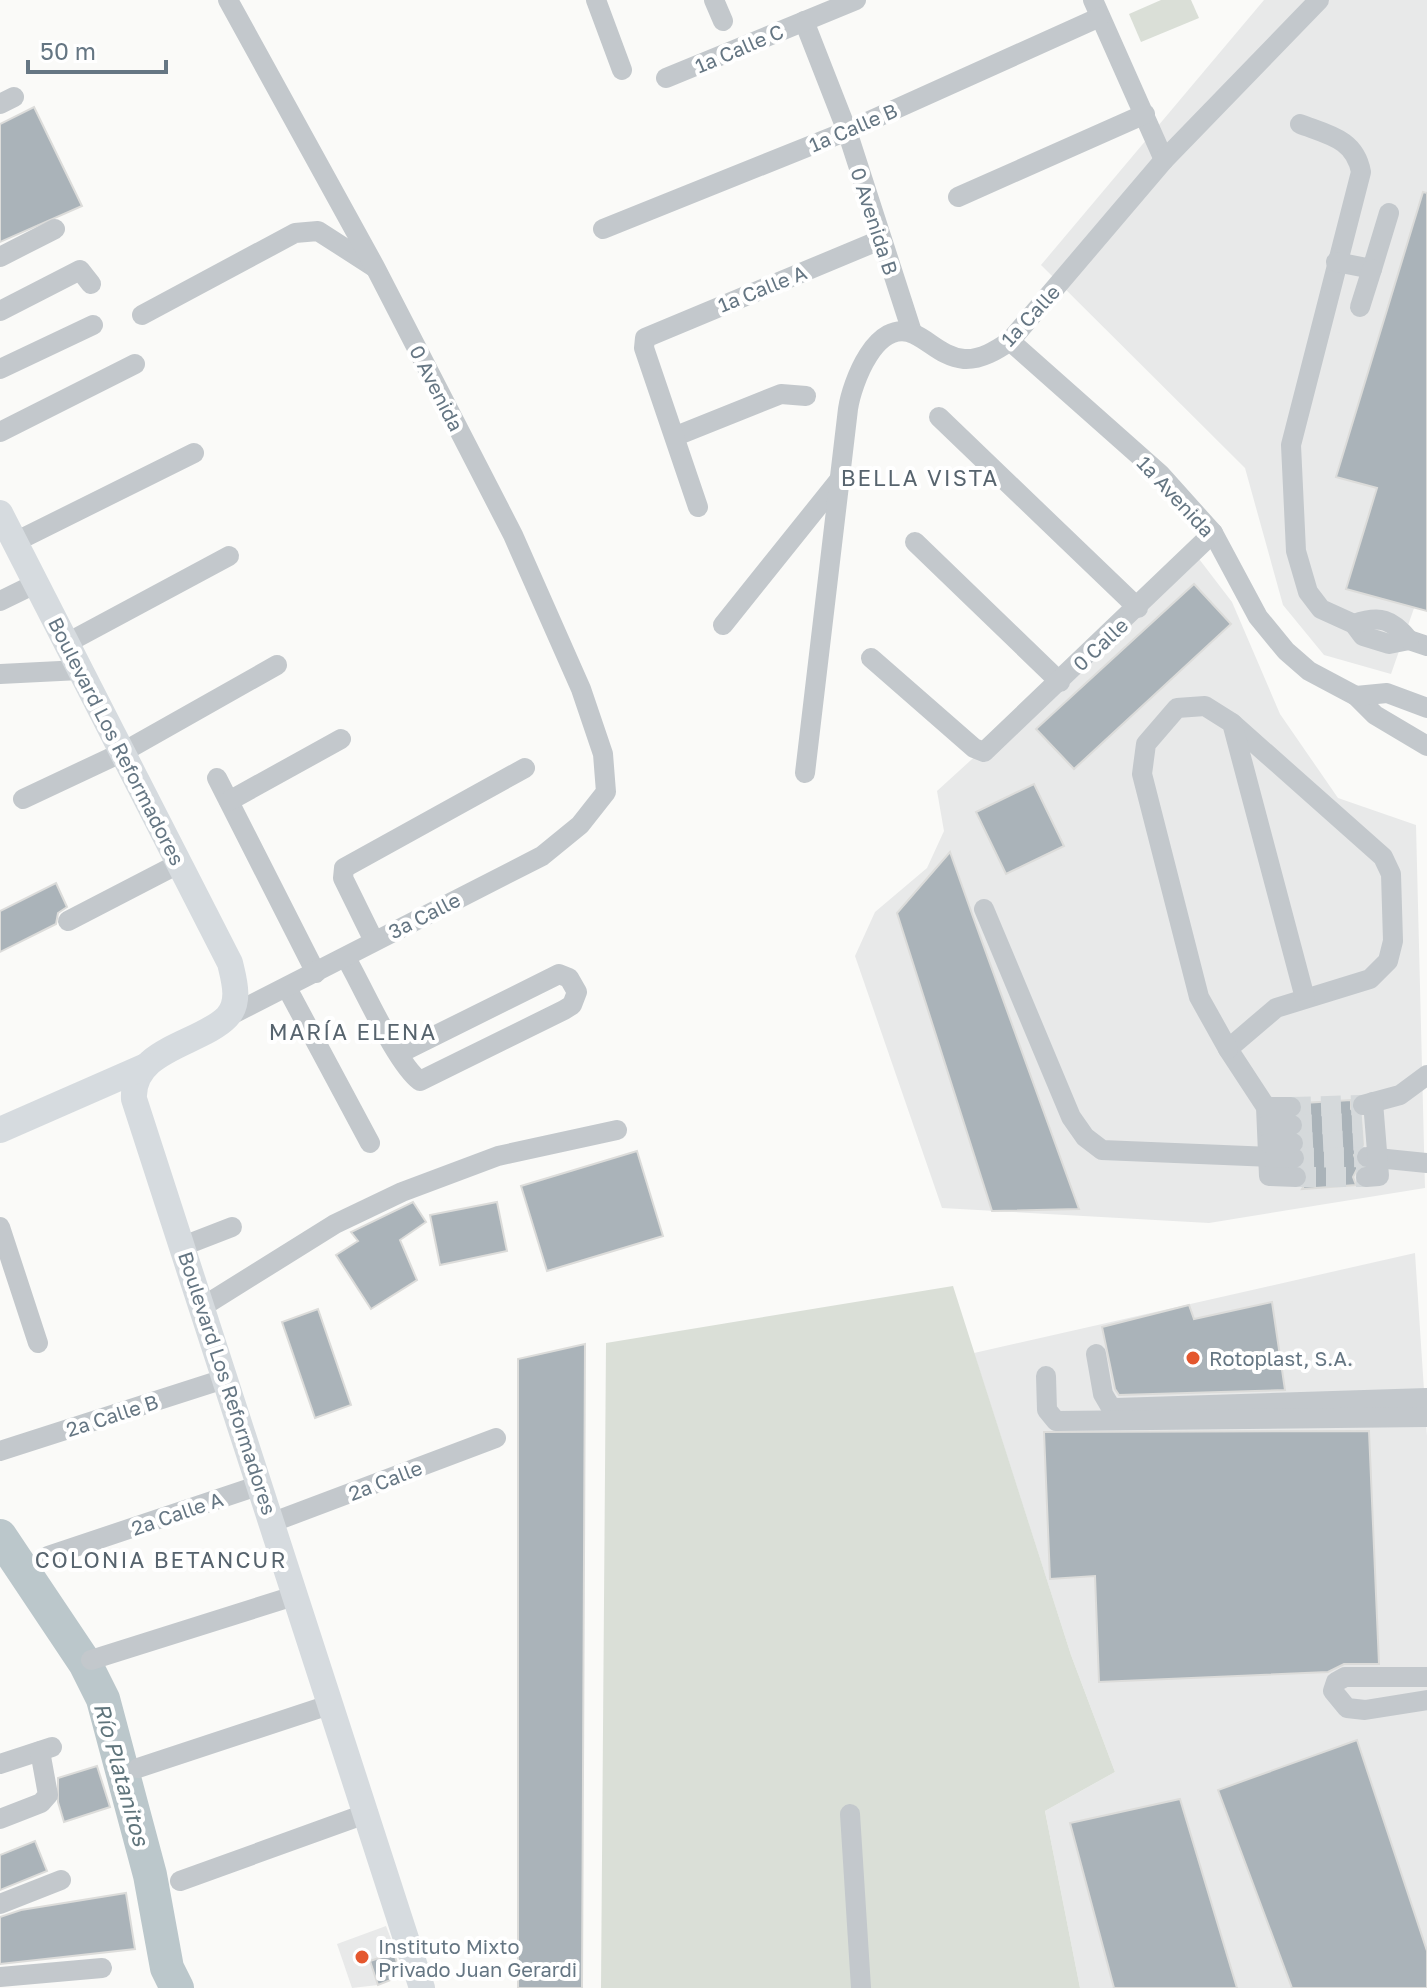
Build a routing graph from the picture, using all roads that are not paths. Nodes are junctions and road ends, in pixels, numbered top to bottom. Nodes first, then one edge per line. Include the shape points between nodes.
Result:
1 (228, 0) edge
2 (596, 0) edge
3 (714, 0) edge
4 (856, 0) edge
5 (1319, 0) edge
6 (1096, 8) edge
7 (723, 21) dead end
8 (804, 21) junction
9 (622, 70) dead end
10 (666, 78) dead end
11 (1145, 114) junction
12 (1300, 124) dead end
13 (847, 131) junction
14 (1164, 160) junction
15 (958, 197) dead end
16 (1389, 213) dead end
17 (55, 229) dead end
18 (603, 229) dead end
19 (880, 240) junction
20 (0, 257) edge
21 (1336, 262) junction
22 (375, 267) junction
23 (1372, 269) junction
24 (91, 284) dead end
25 (1360, 307) dead end
26 (0, 311) edge
27 (142, 315) dead end
28 (93, 325) dead end
29 (912, 332) junction
30 (1010, 341) junction
31 (135, 364) dead end
32 (0, 369) edge
33 (806, 396) dead end
34 (939, 417) dead end
35 (0, 432) edge
36 (676, 436) junction
37 (194, 453) dead end
38 (840, 479) junction
39 (698, 507) dead end
40 (0, 513) edge
41 (1213, 533) junction
42 (15, 542) junction
43 (915, 542) dead end
44 (229, 556) dead end
45 (37, 583) junction
46 (0, 601) edge
47 (1138, 608) junction
48 (723, 625) dead end
49 (67, 643) junction
50 (1418, 643) edge
51 (871, 658) dead end
52 (277, 665) dead end
53 (80, 670) junction
54 (0, 674) edge
55 (1060, 682) junction
56 (1356, 696) junction
57 (1427, 708) edge
58 (1232, 723) junction
59 (341, 739) dead end
60 (1427, 746) edge
61 (123, 752) junction
62 (525, 768) dead end
63 (805, 773) dead end
64 (217, 778) dead end
65 (606, 792) joint
66 (23, 799) dead end
67 (229, 801) junction
68 (180, 863) junction
69 (984, 909) dead end
70 (68, 921) dead end
71 (374, 941) junction
72 (346, 958) junction
73 (316, 973) junction
74 (287, 988) junction
75 (1305, 998) junction
76 (227, 1017) junction
77 (1228, 1049) junction
78 (400, 1053) junction
79 (146, 1066) junction
80 (1427, 1075) edge
81 (105, 1084) junction
82 (134, 1099) junction
83 (0, 1130) edge
84 (617, 1130) dead end
85 (1267, 1134) junction
86 (1293, 1142) junction
87 (370, 1143) dead end
88 (1427, 1163) edge
89 (0, 1227) edge
90 (232, 1227) dead end
91 (183, 1246) junction
92 (202, 1307) junction
93 (38, 1343) dead end
94 (1096, 1354) dead end
95 (1046, 1376) dead end
96 (224, 1379) junction
97 (1427, 1398) edge
98 (1427, 1417) edge
99 (496, 1438) dead end
100 (0, 1451) edge
101 (260, 1485) junction
102 (273, 1522) junction
103 (48, 1556) dead end
104 (297, 1595) junction
105 (91, 1660) dead end
106 (1427, 1677) edge
107 (1427, 1700) edge
108 (332, 1704) junction
109 (0, 1764) edge
110 (138, 1768) dead end
111 (368, 1813) junction
112 (850, 1814) dead end
113 (0, 1819) edge
114 (61, 1880) dead end
115 (180, 1881) dead end
116 (0, 1904) edge
117 (102, 1968) dead end
118 (0, 1977) edge
119 (422, 1988) edge
120 (861, 1988) edge

1 - 22 street, 0 Avenida
2 - 9 street
3 - 7 street
4 - 8 street, 1a Calle C
5 - 14 street, 1a Calle
6 - 11 street
6 - 13 street, 1a Calle B
8 - 10 street, 1a Calle C
8 - 13 street, 0 Avenida B
11 - 14 street
11 - 15 street
12 - 21 street via 1349,143 1358,156 1361,172
13 - 18 street, 1a Calle B
13 - 19 street, 0 Avenida B
14 - 30 street, 1a Calle
16 - 23 street
17 - 20 street
19 - 29 street, 0 Avenida B
19 - 36 street, 1a Calle A via 645,338
21 - 23 street
21 - 50 street via 1291,445 1295,536 1308,592 1321,609 1354,624 1363,636 1389,644
22 - 27 street via 318,231 295,233
22 - 65 street, 0 Avenida via 513,535 581,689 603,754
23 - 25 street
24 - 26 street via 80,270
28 - 32 street
29 - 30 street, 1a Calle via 940,352 965,359 991,354
29 - 38 street via 883,339 852,384
30 - 41 street, 1a Avenida via 1160,474
31 - 35 street
33 - 36 street via 781,394
34 - 47 street
36 - 39 street
37 - 42 street
38 - 48 street
38 - 63 street
40 - 42 main road, Boulevard Los Reformadores
41 - 47 street, 0 Calle
41 - 56 street, 1a Avenida via 1258,617 1286,651 1309,671
42 - 45 main road, Boulevard Los Reformadores
43 - 55 street
44 - 49 street
45 - 46 street
45 - 49 main road, Boulevard Los Reformadores
47 - 55 street, 0 Calle
49 - 53 main road, Boulevard Los Reformadores
51 - 55 street, 0 Calle via 984,752
52 - 61 street
53 - 54 street
53 - 61 main road, Boulevard Los Reformadores
56 - 57 street, 1a Avenida via 1387,693
56 - 60 street, 1a Avenida via 1375,715
58 - 75 street
58 - 75 street via 1370,842 1391,874 1393,941 1388,961 1370,979
58 - 77 street via 1205,706 1177,708 1146,744 1142,774 1199,997
59 - 67 street
61 - 66 street
61 - 68 main road, Boulevard Los Reformadores
62 - 71 street via 344,868 343,878
64 - 67 street
65 - 71 street, 3a Calle via 580,825 542,856
67 - 73 street
68 - 70 street
68 - 76 main road, Boulevard Los Reformadores via 230,963 236,987
69 - 85 street via 1071,1117 1085,1137 1102,1150
71 - 72 street, 3a Calle
72 - 73 street, 3a Calle
72 - 78 street
73 - 74 street, 3a Calle
74 - 76 street, 3a Calle
74 - 87 street
75 - 77 street via 1265,1015
76 - 79 main road
77 - 85 street
78 - 78 street via 559,974 569,978 577,992 564,1010 428,1079 413,1076
79 - 81 main road
79 - 82 main road
80 - 88 street via 1400,1095 1369,1136
81 - 82 main road
81 - 83 main road
82 - 91 main road, Boulevard Los Reformadores
84 - 92 street via 498,1156 402,1192 335,1224
85 - 86 street
85 - 86 street
85 - 86 street via 1269,1176
89 - 93 street
90 - 91 street
91 - 92 main road, Boulevard Los Reformadores
92 - 96 main road, Boulevard Los Reformadores
94 - 97 street via 1103,1394 1116,1408
95 - 98 street via 1047,1410 1056,1421
96 - 100 street, 2a Calle B
96 - 101 main road, Boulevard Los Reformadores
99 - 102 street, 2a Calle
101 - 102 main road, Boulevard Los Reformadores
101 - 103 street, 2a Calle A
102 - 104 main road, Boulevard Los Reformadores
104 - 105 street
104 - 108 main road, Boulevard Los Reformadores
106 - 107 street via 1345,1677 1333,1691 1347,1708 1365,1710
108 - 110 street
108 - 111 main road, Boulevard Los Reformadores
109 - 113 street via 46,1749 48,1795 41,1803
111 - 115 street
111 - 119 main road, Boulevard Los Reformadores
112 - 120 street
114 - 116 street
117 - 118 street

